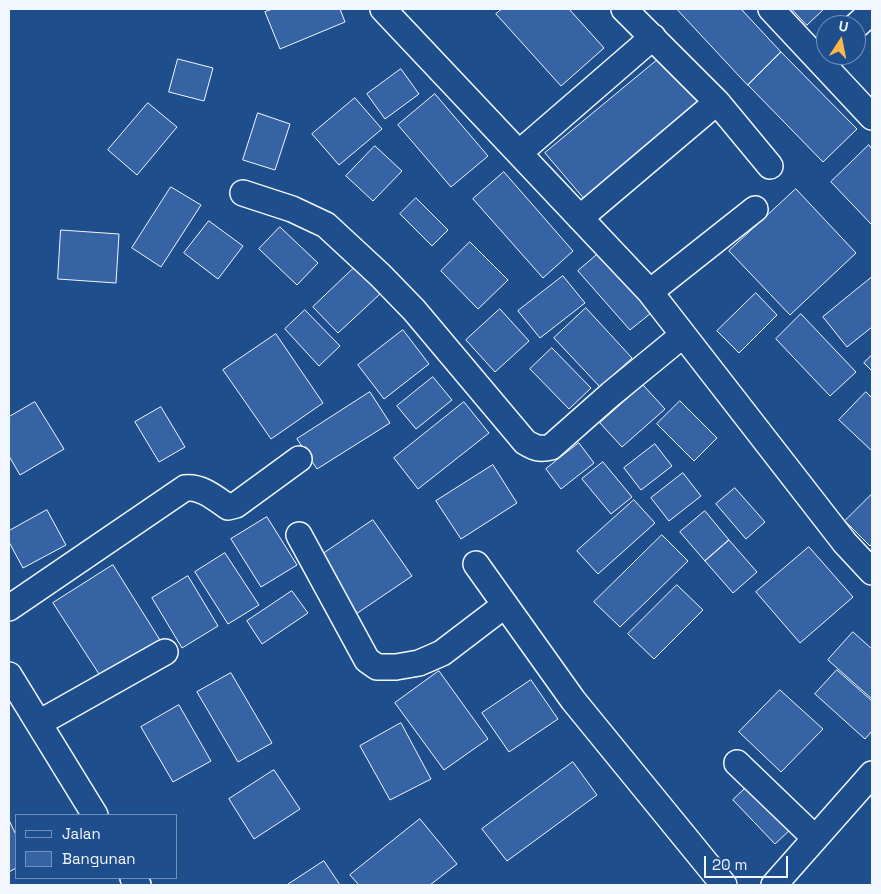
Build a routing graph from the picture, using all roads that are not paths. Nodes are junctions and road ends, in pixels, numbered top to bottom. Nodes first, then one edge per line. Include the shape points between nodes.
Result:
1 (383, 9) edge
2 (624, 9) edge
3 (771, 9) edge
4 (653, 37) junction
5 (816, 51) edge
6 (829, 65) edge
7 (717, 102) junction
8 (872, 117) edge
9 (518, 153) junction
10 (770, 166) dead end
11 (243, 193) dead end
12 (755, 209) dead end
13 (580, 218) junction
14 (650, 292) junction
15 (683, 335) junction
16 (299, 459) dead end
17 (299, 535) dead end
18 (476, 564) dead end
19 (872, 572) edge
20 (505, 605) junction
21 (9, 608) edge
22 (165, 652) dead end
23 (9, 675) edge
24 (39, 723) junction
25 (737, 763) dead end
26 (872, 774) edge
27 (94, 814) edge
28 (815, 838) junction
29 (724, 885) edge
30 (774, 885) edge

1 - 9 street
2 - 4 street
3 - 5 street
4 - 7 street
4 - 9 street
6 - 8 street
7 - 10 street
7 - 13 street
9 - 13 street
11 - 15 street via 292,209 326,225 414,310 525,442 534,448 552,447
12 - 14 street
13 - 14 street
14 - 15 street
15 - 19 street via 845,543
16 - 21 street via 228,507 194,487 185,488
17 - 20 street via 367,660 377,667 419,663 442,653
18 - 20 street
20 - 29 street via 573,700
22 - 24 street
23 - 24 street
24 - 27 street
25 - 28 street
26 - 28 street
28 - 30 street

